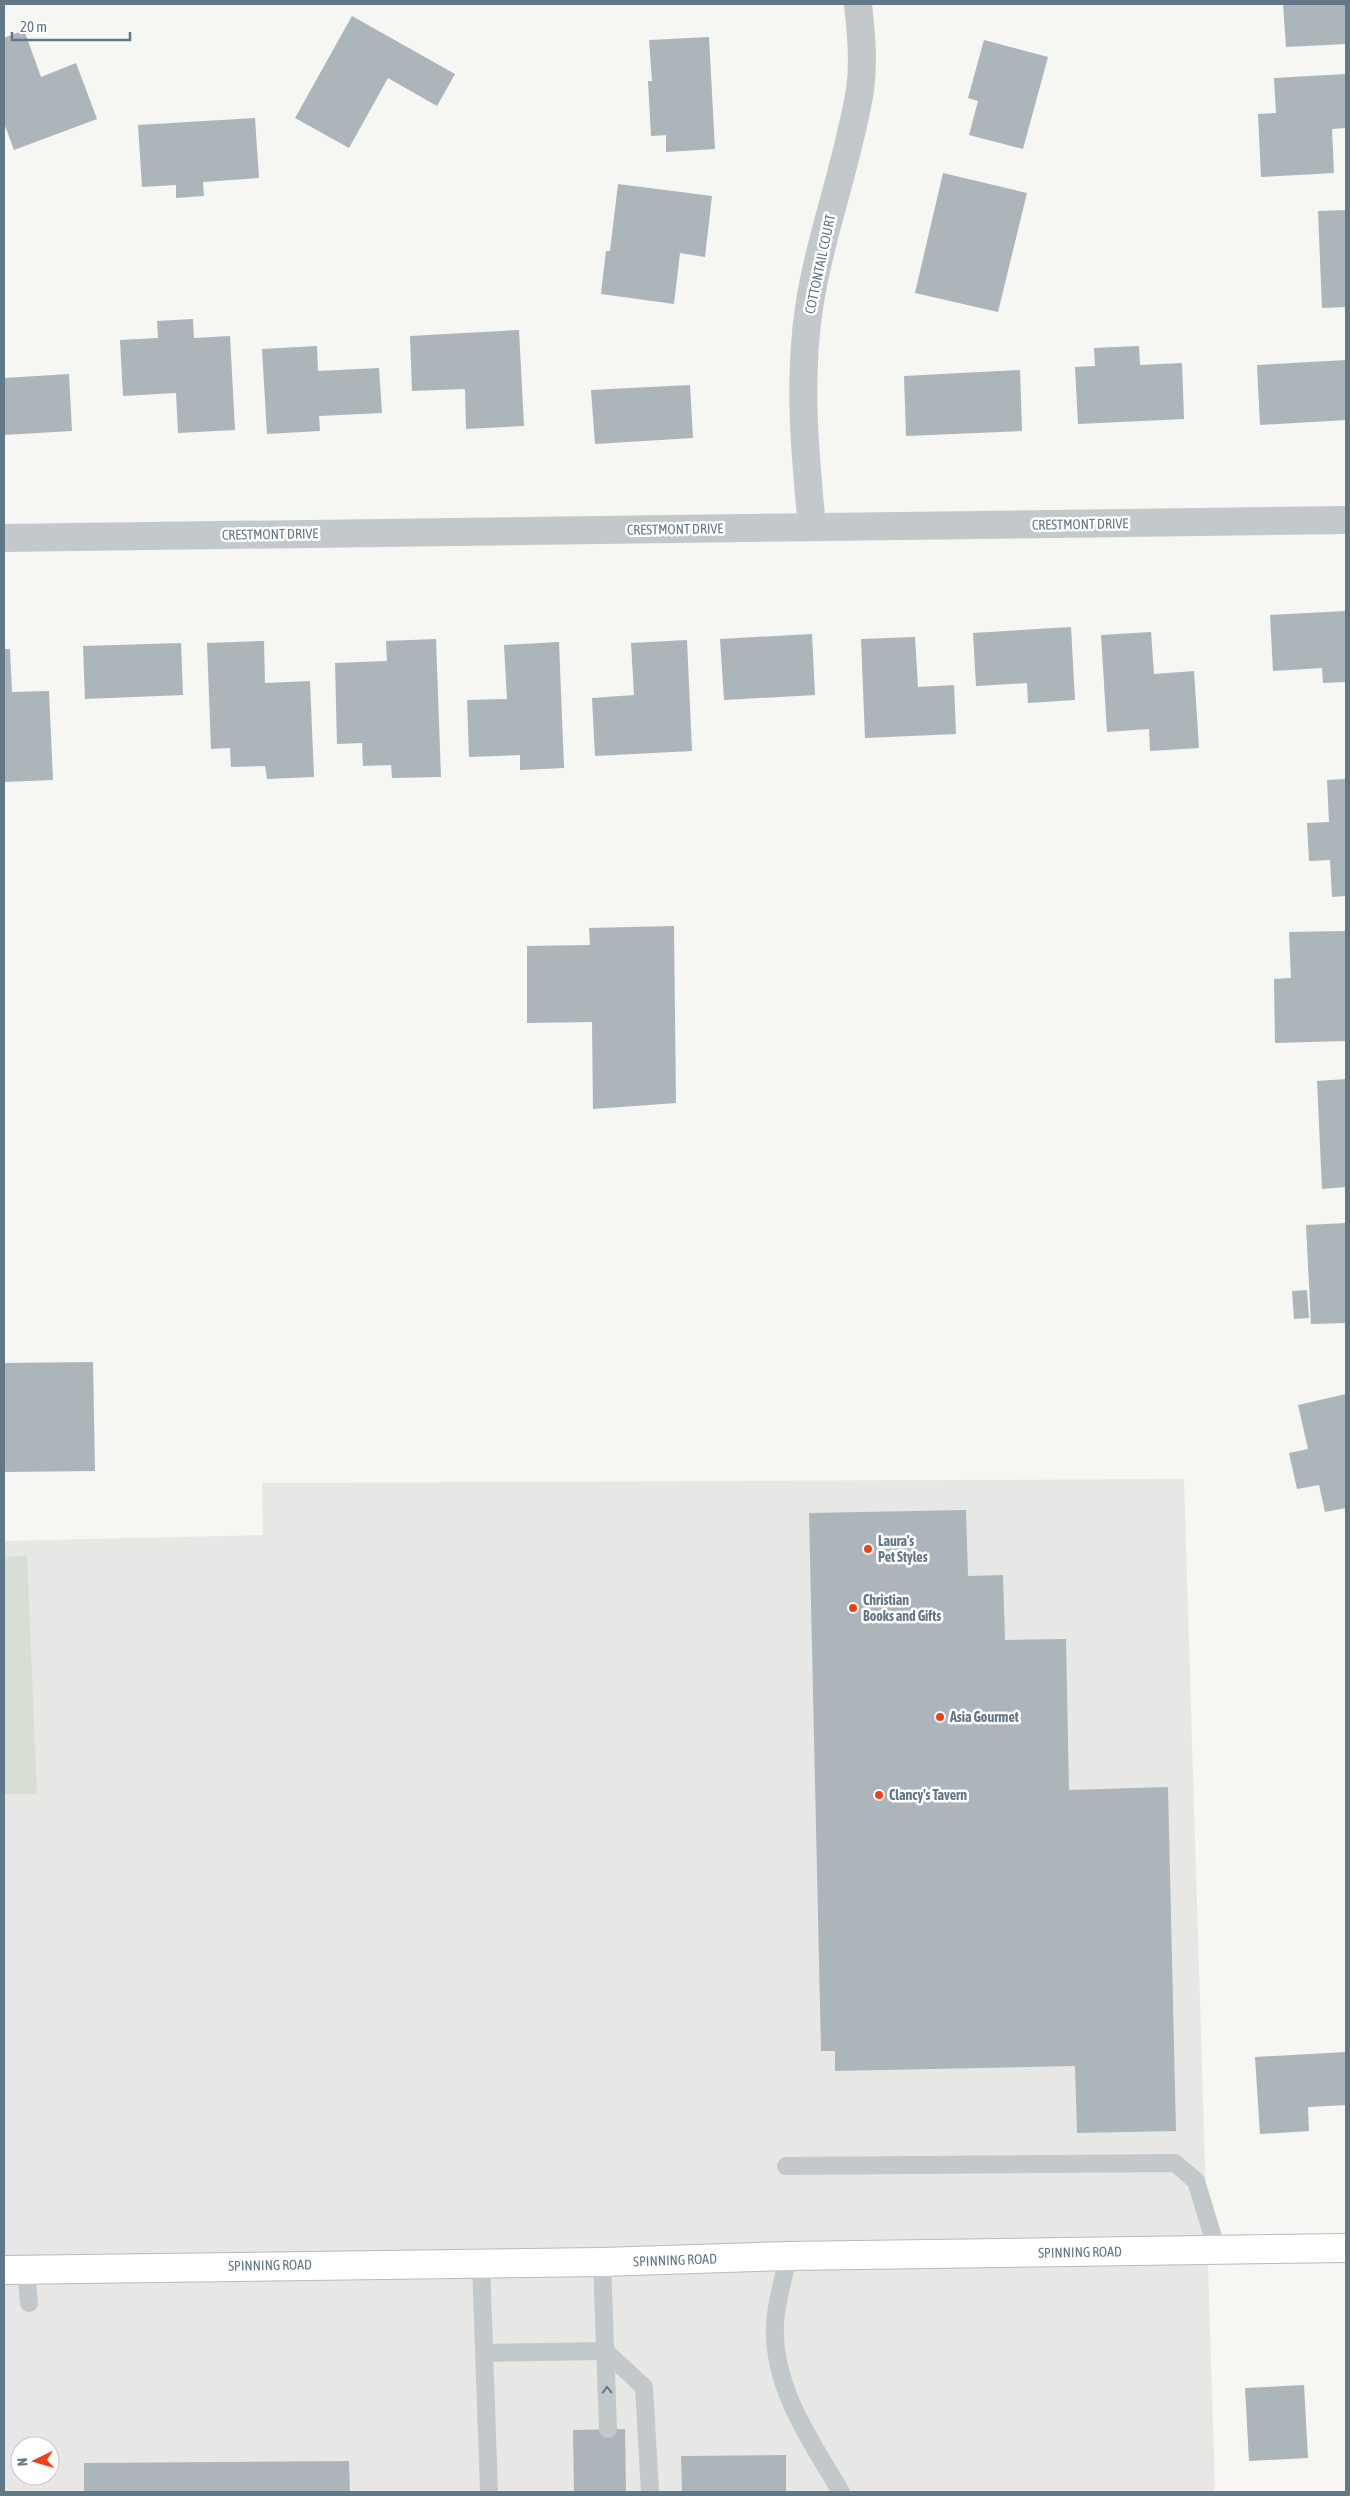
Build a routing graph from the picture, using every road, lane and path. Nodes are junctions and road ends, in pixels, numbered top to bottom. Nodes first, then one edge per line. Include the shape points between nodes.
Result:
1 (858, 4) edge
2 (1346, 520) edge
3 (812, 527) junction
4 (4, 538) edge
5 (786, 2166) dead end
6 (1346, 2248) edge
7 (1217, 2250) junction
8 (788, 2256) junction
9 (602, 2262) junction
10 (481, 2263) junction
11 (15, 2269) edge
12 (30, 2303) dead end
13 (606, 2351) junction
14 (485, 2353) junction
15 (608, 2429) dead end
16 (488, 2492) edge
17 (650, 2492) edge
18 (841, 2492) edge

1 - 3 street, COTTONTAIL COURT via 862,44 860,90 809,307 804,359 803,435
2 - 3 street, CRESTMONT DRIVE
3 - 4 street, CRESTMONT DRIVE
5 - 7 lane via 1175,2163 1196,2181
6 - 7 street, SPINNING ROAD
7 - 8 street, SPINNING ROAD
8 - 9 street, SPINNING ROAD
8 - 18 lane via 775,2324 779,2364 792,2408
9 - 10 street, SPINNING ROAD
9 - 13 lane
10 - 11 street, SPINNING ROAD
10 - 14 lane
11 - 12 lane
13 - 14 lane
15 -> 13 lane
13 - 17 lane via 644,2387
14 - 16 lane

